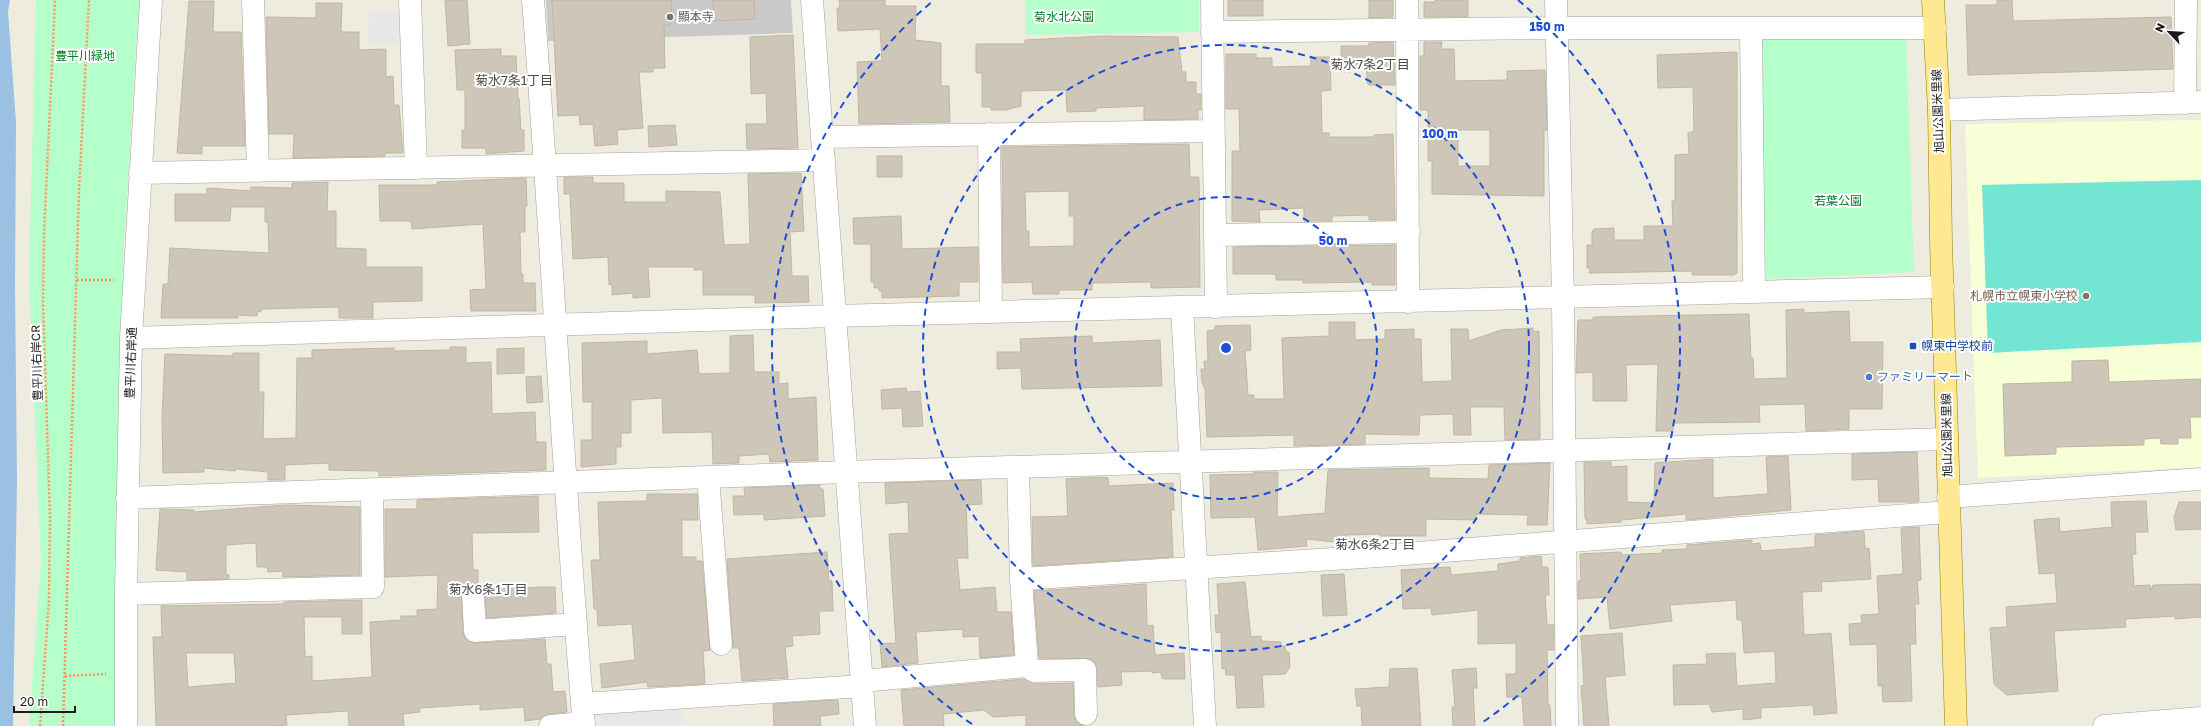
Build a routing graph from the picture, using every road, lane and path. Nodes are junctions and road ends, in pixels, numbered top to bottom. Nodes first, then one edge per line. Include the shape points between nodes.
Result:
1 (55, 0) edge
2 (90, 0) edge
3 (151, 0) edge
4 (253, 0) edge
5 (410, 0) edge
6 (533, 0) edge
7 (812, 0) edge
8 (1212, 0) edge
9 (1407, 0) edge
10 (1556, 0) edge
11 (1933, 0) edge
12 (2186, 0) edge
13 (1557, 28) junction
14 (1751, 28) junction
15 (1935, 28) junction
16 (1407, 30) junction
17 (1212, 32) junction
18 (2193, 103) edge
19 (1939, 110) junction
20 (1214, 131) junction
21 (989, 134) junction
22 (822, 137) junction
23 (824, 160) junction
24 (546, 166) junction
25 (416, 168) junction
26 (258, 171) junction
27 (140, 173) junction
28 (1409, 232) junction
29 (1215, 234) junction
30 (77, 280) junction
31 (134, 280) junction
32 (1943, 287) junction
33 (1754, 292) junction
34 (1563, 298) junction
35 (1408, 302) junction
36 (1216, 307) junction
37 (1182, 308) junction
38 (991, 312) junction
39 (834, 316) junction
40 (554, 325) junction
41 (131, 338) junction
42 (1947, 439) junction
43 (1563, 452) junction
44 (1190, 462) junction
45 (1018, 468) junction
46 (846, 472) junction
47 (708, 477) junction
48 (2201, 479) edge
49 (566, 481) junction
50 (372, 490) junction
51 (127, 498) junction
52 (1948, 504) junction
53 (1565, 540) junction
54 (1196, 569) junction
55 (1021, 579) junction
56 (126, 594) junction
57 (473, 595) dead end
58 (576, 624) junction
59 (721, 644) dead end
60 (1027, 666) junction
61 (126, 673) junction
62 (65, 676) junction
63 (862, 684) junction
64 (1086, 714) dead end
65 (584, 718) edge
66 (2201, 718) edge
67 (40, 726) edge
68 (63, 726) edge
69 (126, 726) edge
70 (550, 726) edge
71 (865, 726) edge
72 (1205, 726) edge
73 (1567, 726) edge
74 (1956, 726) edge
75 (2104, 726) edge

1 - 67 path, 豊平川右岸CR via 43,304 50,518 49,600
2 - 30 path
3 - 27 street, 豊平川右岸通
4 - 26 street
5 - 25 street
6 - 24 street
7 - 22 street
8 - 17 street
9 - 16 street
10 - 13 street
11 - 15 main road, 旭山公園米里線
12 - 18 street
13 - 14 street
13 - 16 street
13 - 34 street
14 - 15 street
14 - 33 street
15 - 19 main road, 旭山公園米里線
16 - 17 street
16 - 28 street
17 - 20 street
18 - 19 street
19 - 32 main road, 旭山公園米里線
20 - 21 street
20 - 29 street
21 - 22 street
21 - 38 street
22 - 23 street
23 - 24 street
23 - 39 street
24 - 25 street
24 - 40 street
25 - 26 street
26 - 27 street
27 - 31 street, 豊平川右岸通
28 - 29 street
28 - 35 street
29 - 36 street
30 - 31 path
30 - 62 path
31 - 41 street, 豊平川右岸通
32 - 33 street
32 - 42 main road, 旭山公園米里線
33 - 34 street
34 - 35 street
34 - 43 street
35 - 36 street
36 - 37 street
37 - 38 street
37 - 44 street
38 - 39 street
39 - 40 street
39 - 46 street
40 - 41 street
40 - 49 street
41 - 51 street, 豊平川右岸通
42 - 43 street
42 - 52 main road, 旭山公園米里線
43 - 44 street
43 - 53 street
44 - 45 street
44 - 54 street
45 - 46 street
45 - 55 street
46 - 47 street
46 - 63 street
47 - 49 street
47 - 59 street
48 - 52 street
49 - 50 street
49 - 58 street
50 - 51 street
50 - 56 street via 373,587
51 - 56 street, 豊平川右岸通
52 - 53 street
52 - 74 main road, 旭山公園米里線
53 - 54 street
53 - 73 street
54 - 55 street
54 - 72 street
55 - 60 street
56 - 61 street, 豊平川右岸通
57 - 58 street via 475,631
58 - 65 street
60 - 63 street
60 - 64 street via 1034,671 1085,670
61 - 62 path
61 - 69 street, 豊平川右岸通
62 - 68 path
63 - 65 street
63 - 71 street
65 - 70 street
66 - 75 street

